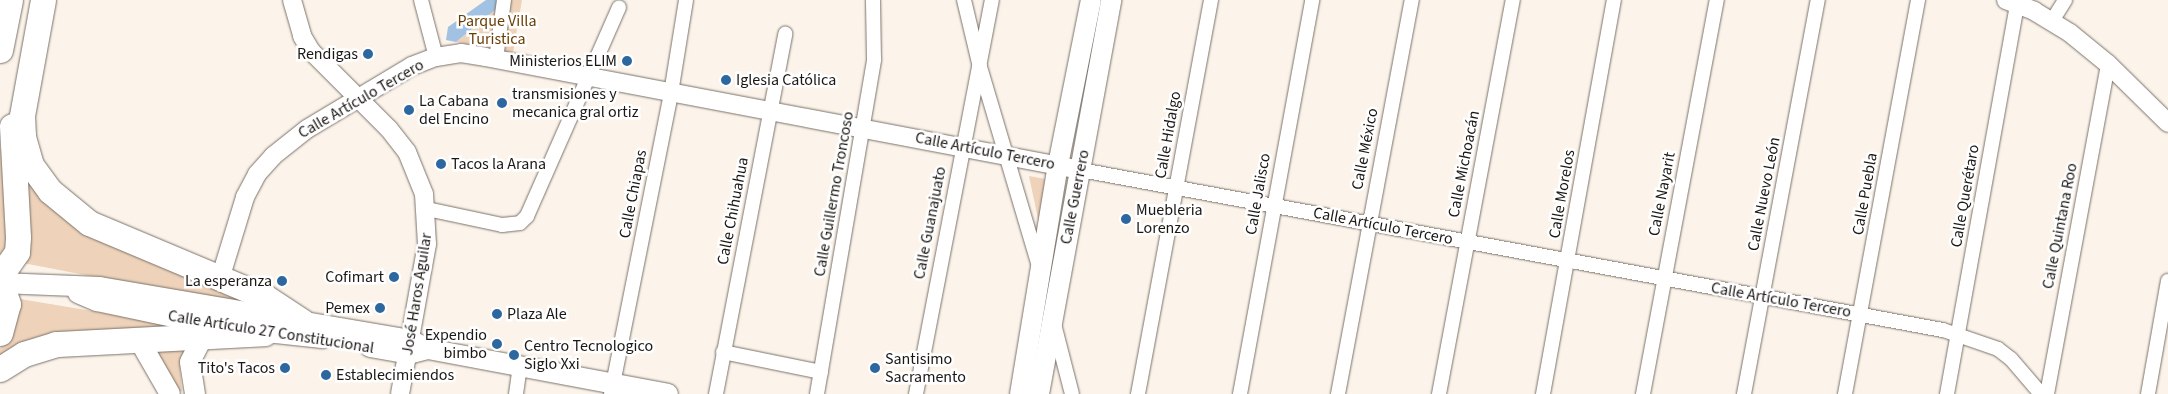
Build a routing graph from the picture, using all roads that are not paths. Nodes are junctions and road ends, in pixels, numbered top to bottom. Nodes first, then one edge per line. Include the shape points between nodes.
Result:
1 (10, 0) edge
2 (33, 0) edge
3 (43, 0) edge
4 (292, 0) edge
5 (421, 0) edge
6 (504, 0) edge
7 (686, 0) edge
8 (873, 0) edge
9 (964, 0) edge
10 (992, 0) edge
11 (1091, 0) edge
12 (1110, 0) edge
13 (1210, 0) edge
14 (1312, 0) edge
15 (1412, 0) edge
16 (1513, 0) edge
17 (1614, 0) edge
18 (1717, 0) edge
19 (1818, 0) edge
20 (1918, 0) edge
21 (2065, 0) edge
22 (2011, 2) edge
23 (619, 7) dead end
24 (2052, 21) junction
25 (785, 34) dead end
26 (0, 50) edge
27 (436, 57) junction
28 (496, 59) junction
29 (2108, 64) junction
30 (980, 67) junction
31 (590, 78) junction
32 (671, 93) junction
33 (359, 100) junction
34 (770, 111) junction
35 (2168, 123) edge
36 (863, 127) junction
37 (962, 147) junction
38 (1006, 154) junction
39 (1058, 165) junction
40 (1081, 170) junction
41 (1177, 185) junction
42 (1274, 205) junction
43 (427, 209) junction
44 (1368, 222) junction
45 (1468, 242) junction
46 (1568, 260) junction
47 (1040, 270) junction
48 (1, 276) edge
49 (1664, 278) junction
50 (220, 279) junction
51 (2168, 281) edge
52 (58, 285) junction
53 (1762, 297) junction
54 (1861, 314) junction
55 (1053, 321) junction
56 (303, 322) junction
57 (0, 333) edge
58 (265, 333) junction
59 (1958, 334) junction
60 (202, 338) junction
61 (139, 340) junction
62 (415, 347) junction
63 (724, 352) junction
64 (520, 366) junction
65 (0, 369) edge
66 (821, 372) junction
67 (612, 389) edge
68 (170, 394) edge
69 (194, 394) edge
70 (400, 394) edge
71 (516, 394) edge
72 (668, 394) edge
73 (716, 394) edge
74 (817, 394) edge
75 (916, 394) edge
76 (1020, 394) edge
77 (1039, 394) edge
78 (1072, 394) edge
79 (1138, 394) edge
80 (1240, 394) edge
81 (1338, 394) edge
82 (1439, 394) edge
83 (1543, 394) edge
84 (1643, 394) edge
85 (1744, 394) edge
86 (1845, 394) edge
87 (1947, 394) edge
88 (2041, 394) edge
89 (2047, 394) edge
90 (2148, 394) edge

1 - 26 highway
2 - 48 highway via 11,130 17,252
3 - 50 highway via 22,116 23,137 31,165 50,191 89,223
4 - 33 street, José Haros Aguilar via 302,36 311,51
5 - 27 street
6 - 28 street
7 - 32 street, Calle Chiapas
8 - 36 street, Calle Guillermo Troncoso via 876,43
9 - 30 street
10 - 30 street, Calle Guanajuato
11 - 39 main road, Calle Guerrero
12 - 40 main road, Calle Guerrero
13 - 41 street, Calle Hidalgo
14 - 42 street, Calle Jalisco
15 - 44 street, Calle México
16 - 45 street, Calle Michoacán
17 - 46 street, Calle Morelos
18 - 49 street, Calle Nayarit
19 - 53 street, Calle Nuevo León
20 - 54 street, Calle Puebla
21 - 24 street
22 - 24 street
22 - 59 street, Calle Querétaro
23 - 31 street
24 - 29 street
25 - 34 street, Calle Chihuahua
27 - 28 street, Calle Artículo Tercero via 461,53
27 - 33 street, Calle Artículo Tercero via 412,66
28 - 31 street, Calle Artículo Tercero
29 - 35 street
29 - 89 street, Calle Quintana Roo
30 - 37 street, Calle Guanajuato
30 - 38 street
31 - 32 street, Calle Artículo Tercero
31 - 43 street via 524,220 502,226
32 - 34 street, Calle Artículo Tercero
32 - 67 street, Calle Chiapas
33 - 43 street, José Haros Aguilar via 407,152 420,179
33 - 50 street, Calle Artículo Tercero via 289,142 257,174 245,197
34 - 36 street, Calle Artículo Tercero
34 - 63 street, Calle Chihuahua
36 - 37 street, Calle Artículo Tercero
36 - 66 street, Calle Guillermo Troncoso
37 - 38 street, Calle Artículo Tercero
37 - 75 street, Calle Guanajuato
38 - 39 street, Calle Artículo Tercero
38 - 47 street
39 - 40 street, Calle Artículo Tercero
39 - 47 main road, Calle Guerrero
40 - 41 street, Calle Artículo Tercero
40 - 55 main road, Calle Guerrero
41 - 42 street, Calle Artículo Tercero
41 - 79 street, Calle Hidalgo
42 - 44 street, Calle Artículo Tercero
42 - 80 street, Calle Jalisco
43 - 62 street, José Haros Aguilar via 427,244
44 - 45 street, Calle Artículo Tercero
44 - 81 street, Calle México
45 - 46 street, Calle Artículo Tercero
45 - 82 street, Calle Michoacán
46 - 49 street, Calle Artículo Tercero
46 - 83 street, Calle Morelos
47 - 76 main road, Calle Guerrero
48 - 52 main road, Calle Artículo 27 Constitucional
48 - 57 highway via 8,304
49 - 53 street, Calle Artículo Tercero
49 - 84 street, Calle Nayarit
50 - 56 highway via 264,297
51 - 90 street
52 - 56 main road, Calle Artículo 27 Constitucional via 100,287
52 - 58 main road, Calle Artículo 27 Constitucional via 97,300 220,327
53 - 54 street, Calle Artículo Tercero
53 - 85 street, Calle Nuevo León
54 - 59 street, Calle Artículo Tercero
54 - 86 street, Calle Puebla
55 - 77 main road, Calle Guerrero
55 - 78 street
56 - 62 main road, Calle Artículo 27 Constitucional
58 - 60 highway
58 - 62 main road, Calle Artículo 27 Constitucional
59 - 87 street, Calle Querétaro
59 - 88 street, Calle Artículo Tercero via 1998,349
60 - 61 highway
60 - 69 main road via 190,362
61 - 65 highway via 56,344 24,354
61 - 68 main road
62 - 64 main road, Calle Artículo 27 Constitucional
62 - 70 street, José Haros Aguilar
63 - 66 street
63 - 73 street, Calle Chihuahua
64 - 67 main road, Calle Artículo 27 Constitucional
64 - 71 street
66 - 74 street, Calle Guillermo Troncoso
67 - 72 main road, Calle Artículo 27 Constitucional

